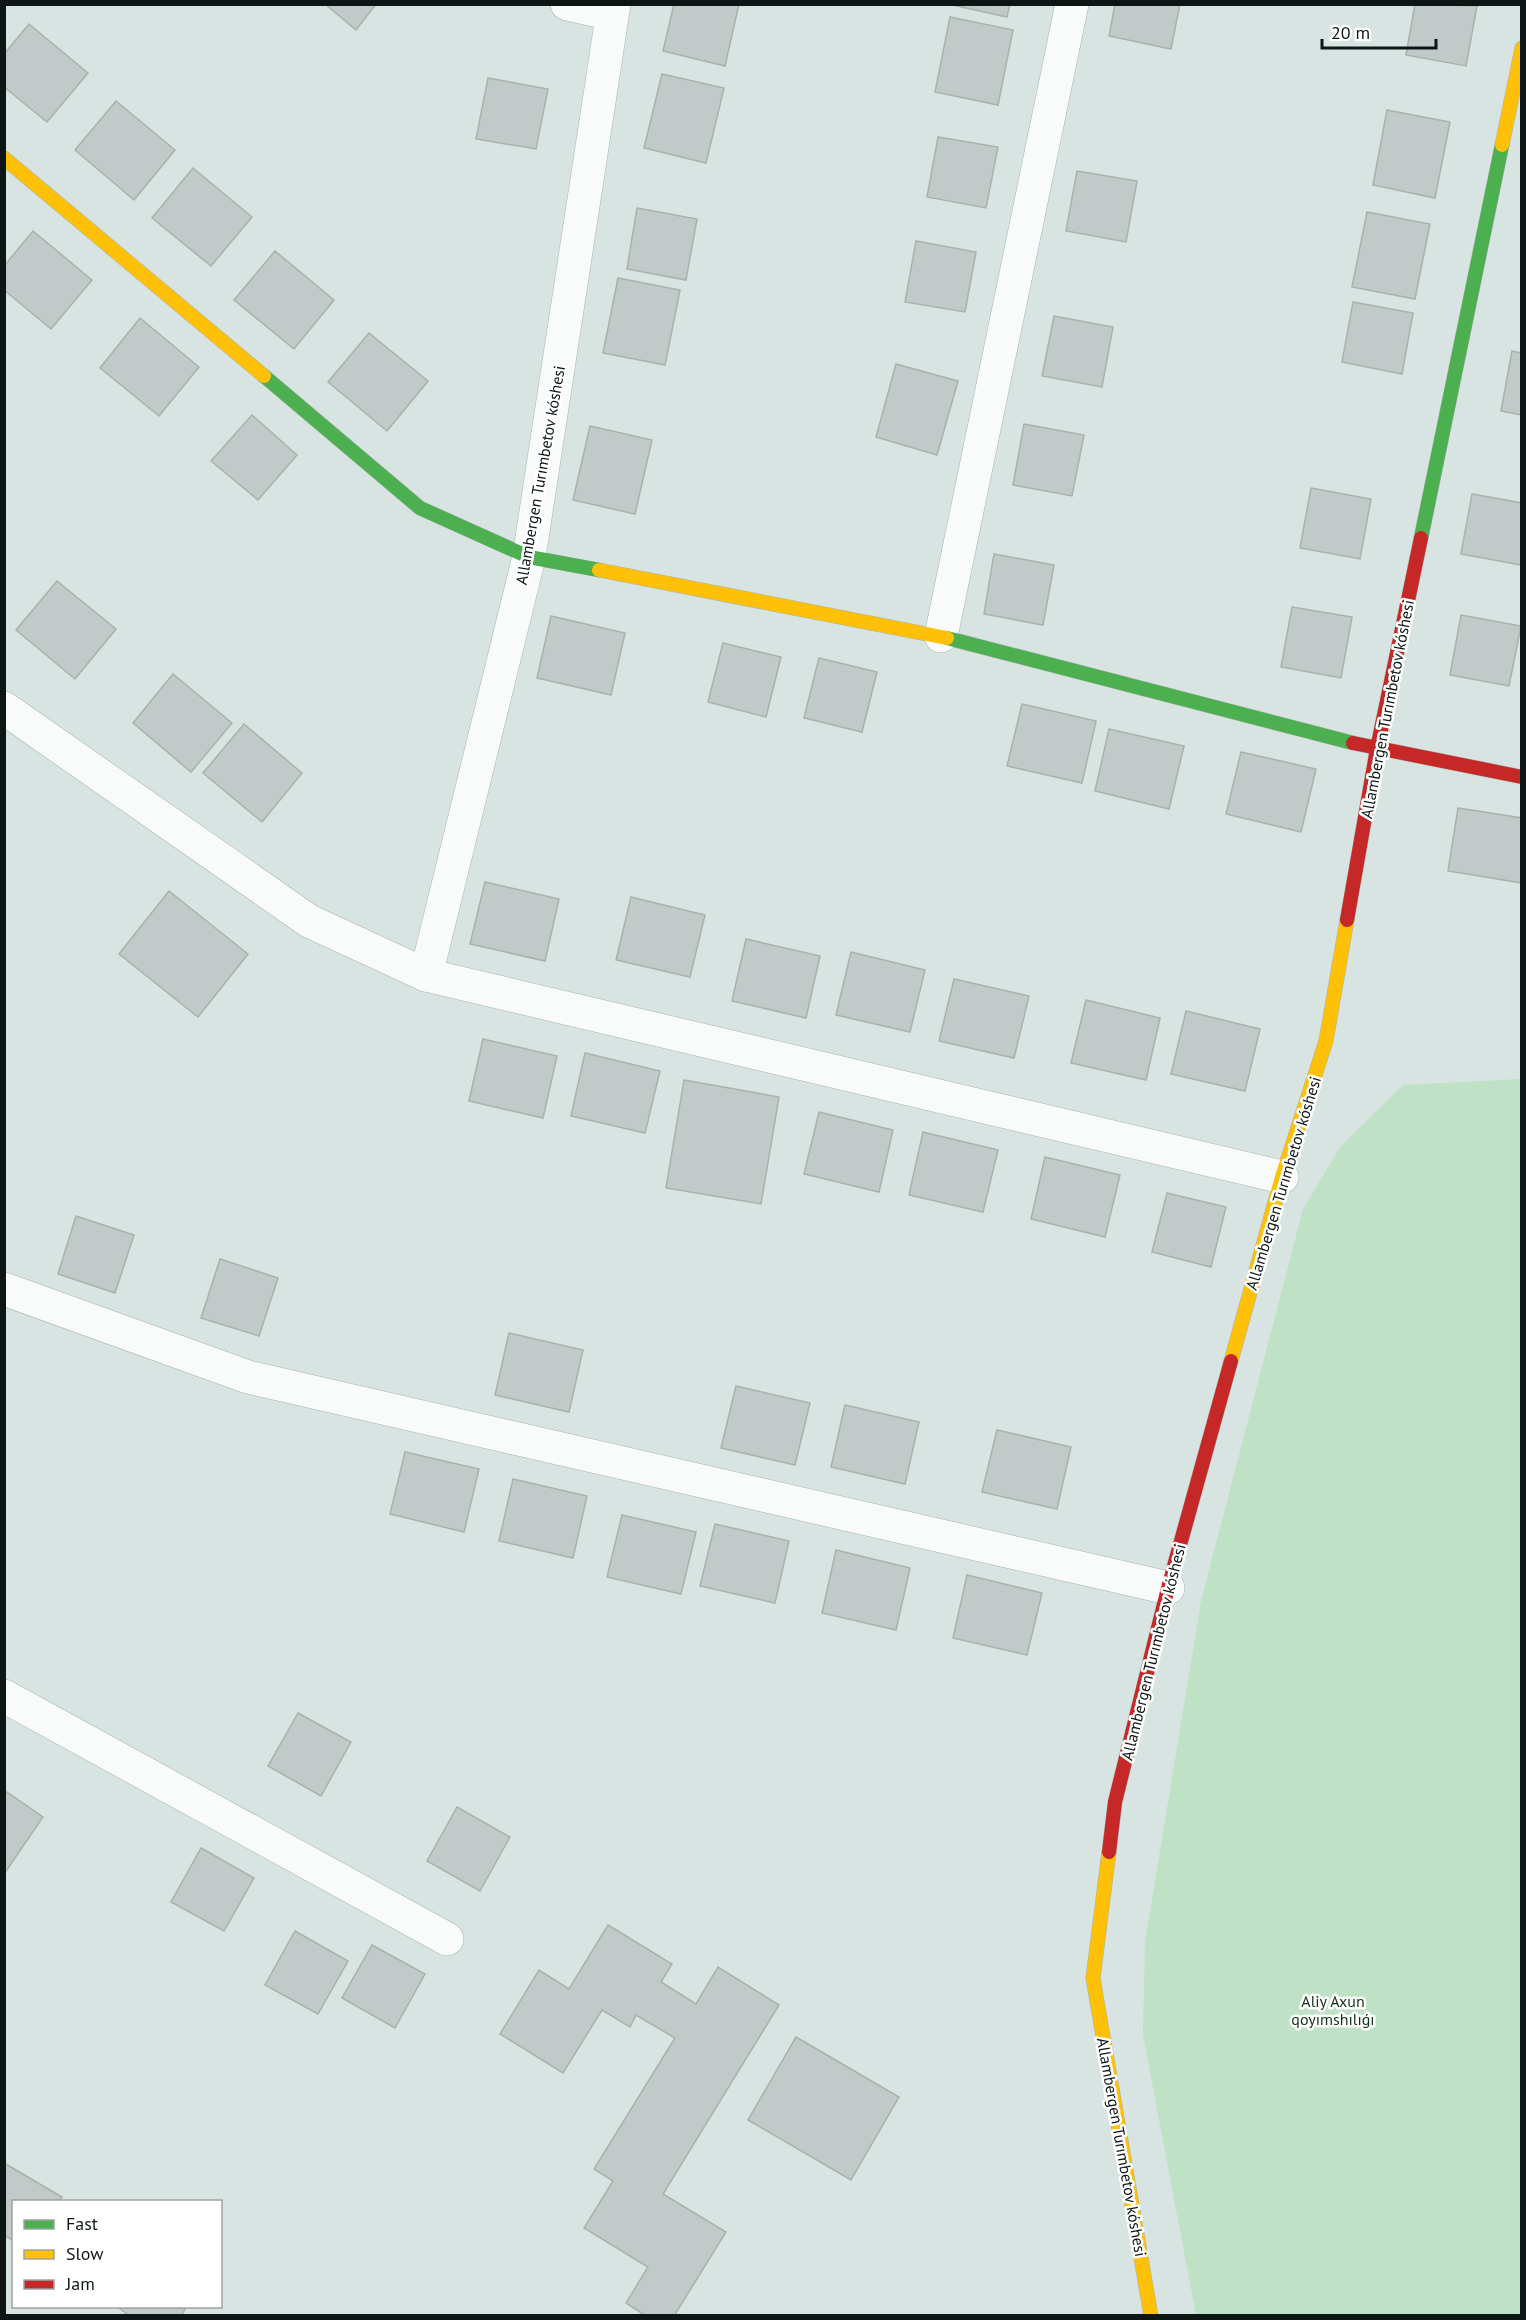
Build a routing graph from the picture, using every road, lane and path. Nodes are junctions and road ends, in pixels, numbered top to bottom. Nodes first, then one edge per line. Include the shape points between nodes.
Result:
1 (567, 4) edge
2 (1072, 4) edge
3 (613, 9) edge
4 (1521, 48) edge
5 (4, 158) edge
6 (529, 557) junction
7 (941, 636) junction
8 (4, 708) edge
9 (1377, 750) junction
10 (1521, 777) edge
11 (426, 975) junction
12 (1282, 1177) junction
13 (4, 1289) edge
14 (1168, 1588) junction
15 (4, 1696) edge
16 (447, 1939) dead end
17 (1151, 2316) edge

1 - 3 street
2 - 7 street
3 - 6 street, Allambergen Turımbetov kóshesi
4 - 9 street, Allambergen Turımbetov kóshesi
5 - 6 street via 420,508
6 - 7 street
6 - 11 street, Allambergen Turımbetov kóshesi
7 - 9 street
8 - 11 street via 309,921
9 - 10 street
9 - 12 street, Allambergen Turımbetov kóshesi via 1326,1041
11 - 12 street
12 - 14 street, Allambergen Turımbetov kóshesi
13 - 14 street via 248,1377
14 - 17 street, Allambergen Turımbetov kóshesi via 1115,1802 1093,1978
15 - 16 street

